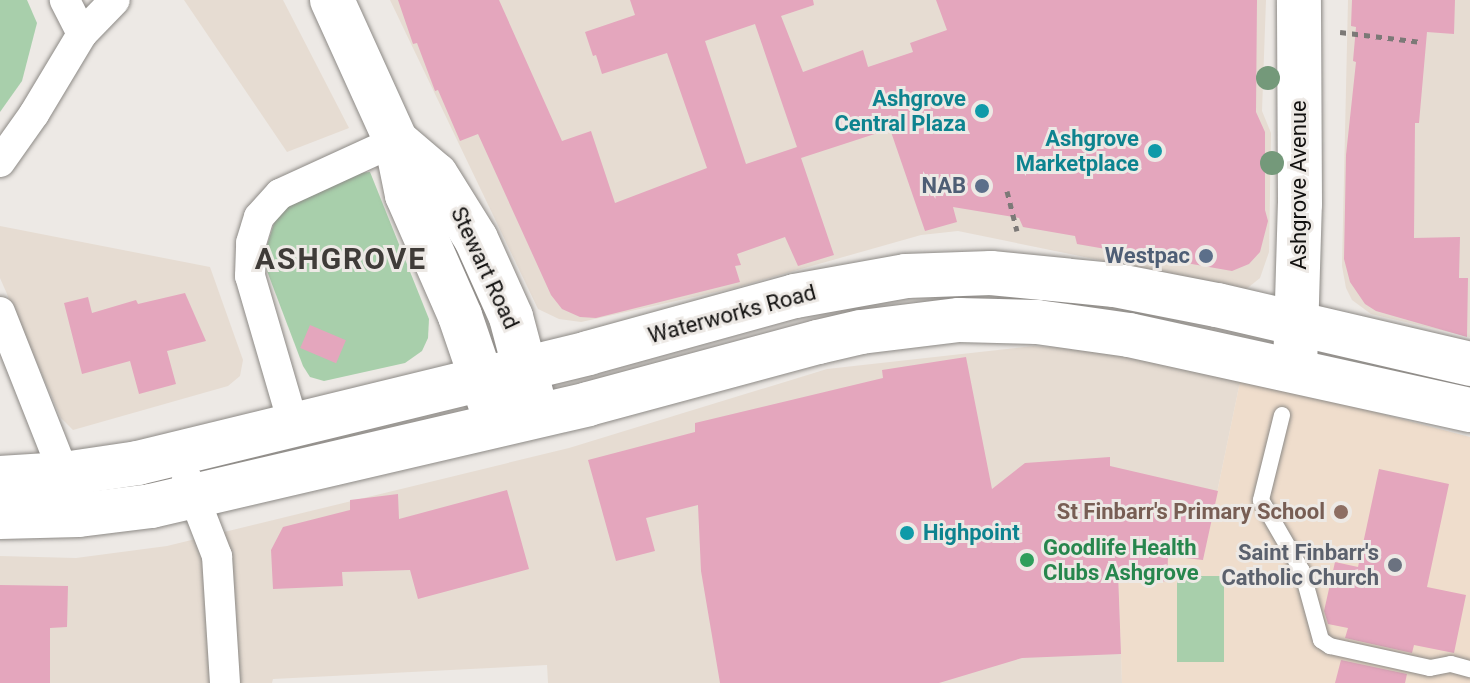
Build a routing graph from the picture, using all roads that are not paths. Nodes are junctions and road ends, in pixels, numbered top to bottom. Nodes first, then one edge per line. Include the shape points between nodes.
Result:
1 (65, 0) edge
2 (115, 0) edge
3 (332, 0) edge
4 (1299, 0) edge
5 (82, 34) junction
6 (396, 141) junction
7 (0, 162) edge
8 (0, 312) edge
9 (1298, 323) junction
10 (1470, 364) edge
11 (526, 366) junction
12 (1295, 369) junction
13 (482, 379) junction
14 (1470, 410) edge
15 (1282, 415) dead end
16 (517, 420) junction
17 (293, 423) junction
18 (177, 453) junction
19 (64, 474) junction
20 (0, 478) edge
21 (194, 496) junction
22 (0, 517) edge
23 (1470, 669) edge
24 (225, 683) edge

1 - 5 street
2 - 5 street
3 - 6 main road, Stewart Road
4 - 9 main road, Ashgrove Avenue
5 - 7 street
6 - 11 main road, Stewart Road via 436,175 463,215 511,317
6 - 13 main road, Stewart Road via 407,195
6 - 17 street via 280,194 259,217 250,276
8 - 19 street
9 - 10 main road, Waterworks Road
9 - 11 main road, Waterworks Road via 1114,285 1033,275 945,274 836,287
9 - 12 main road, Ashgrove Avenue
11 - 13 main road, Waterworks Road
11 - 16 main road, Stewart Road
12 - 14 main road
12 - 16 main road via 1078,326 959,320 861,332
13 - 16 main road, Stewart Road
13 - 17 main road, Waterworks Road
15 - 23 lane via 1261,500 1302,571 1321,640 1430,668 1451,664
16 - 21 main road
17 - 18 main road, Waterworks Road
18 - 19 main road, Waterworks Road
18 - 21 street
19 - 20 main road, Waterworks Road
21 - 22 main road via 91,514
21 - 24 street via 220,577

